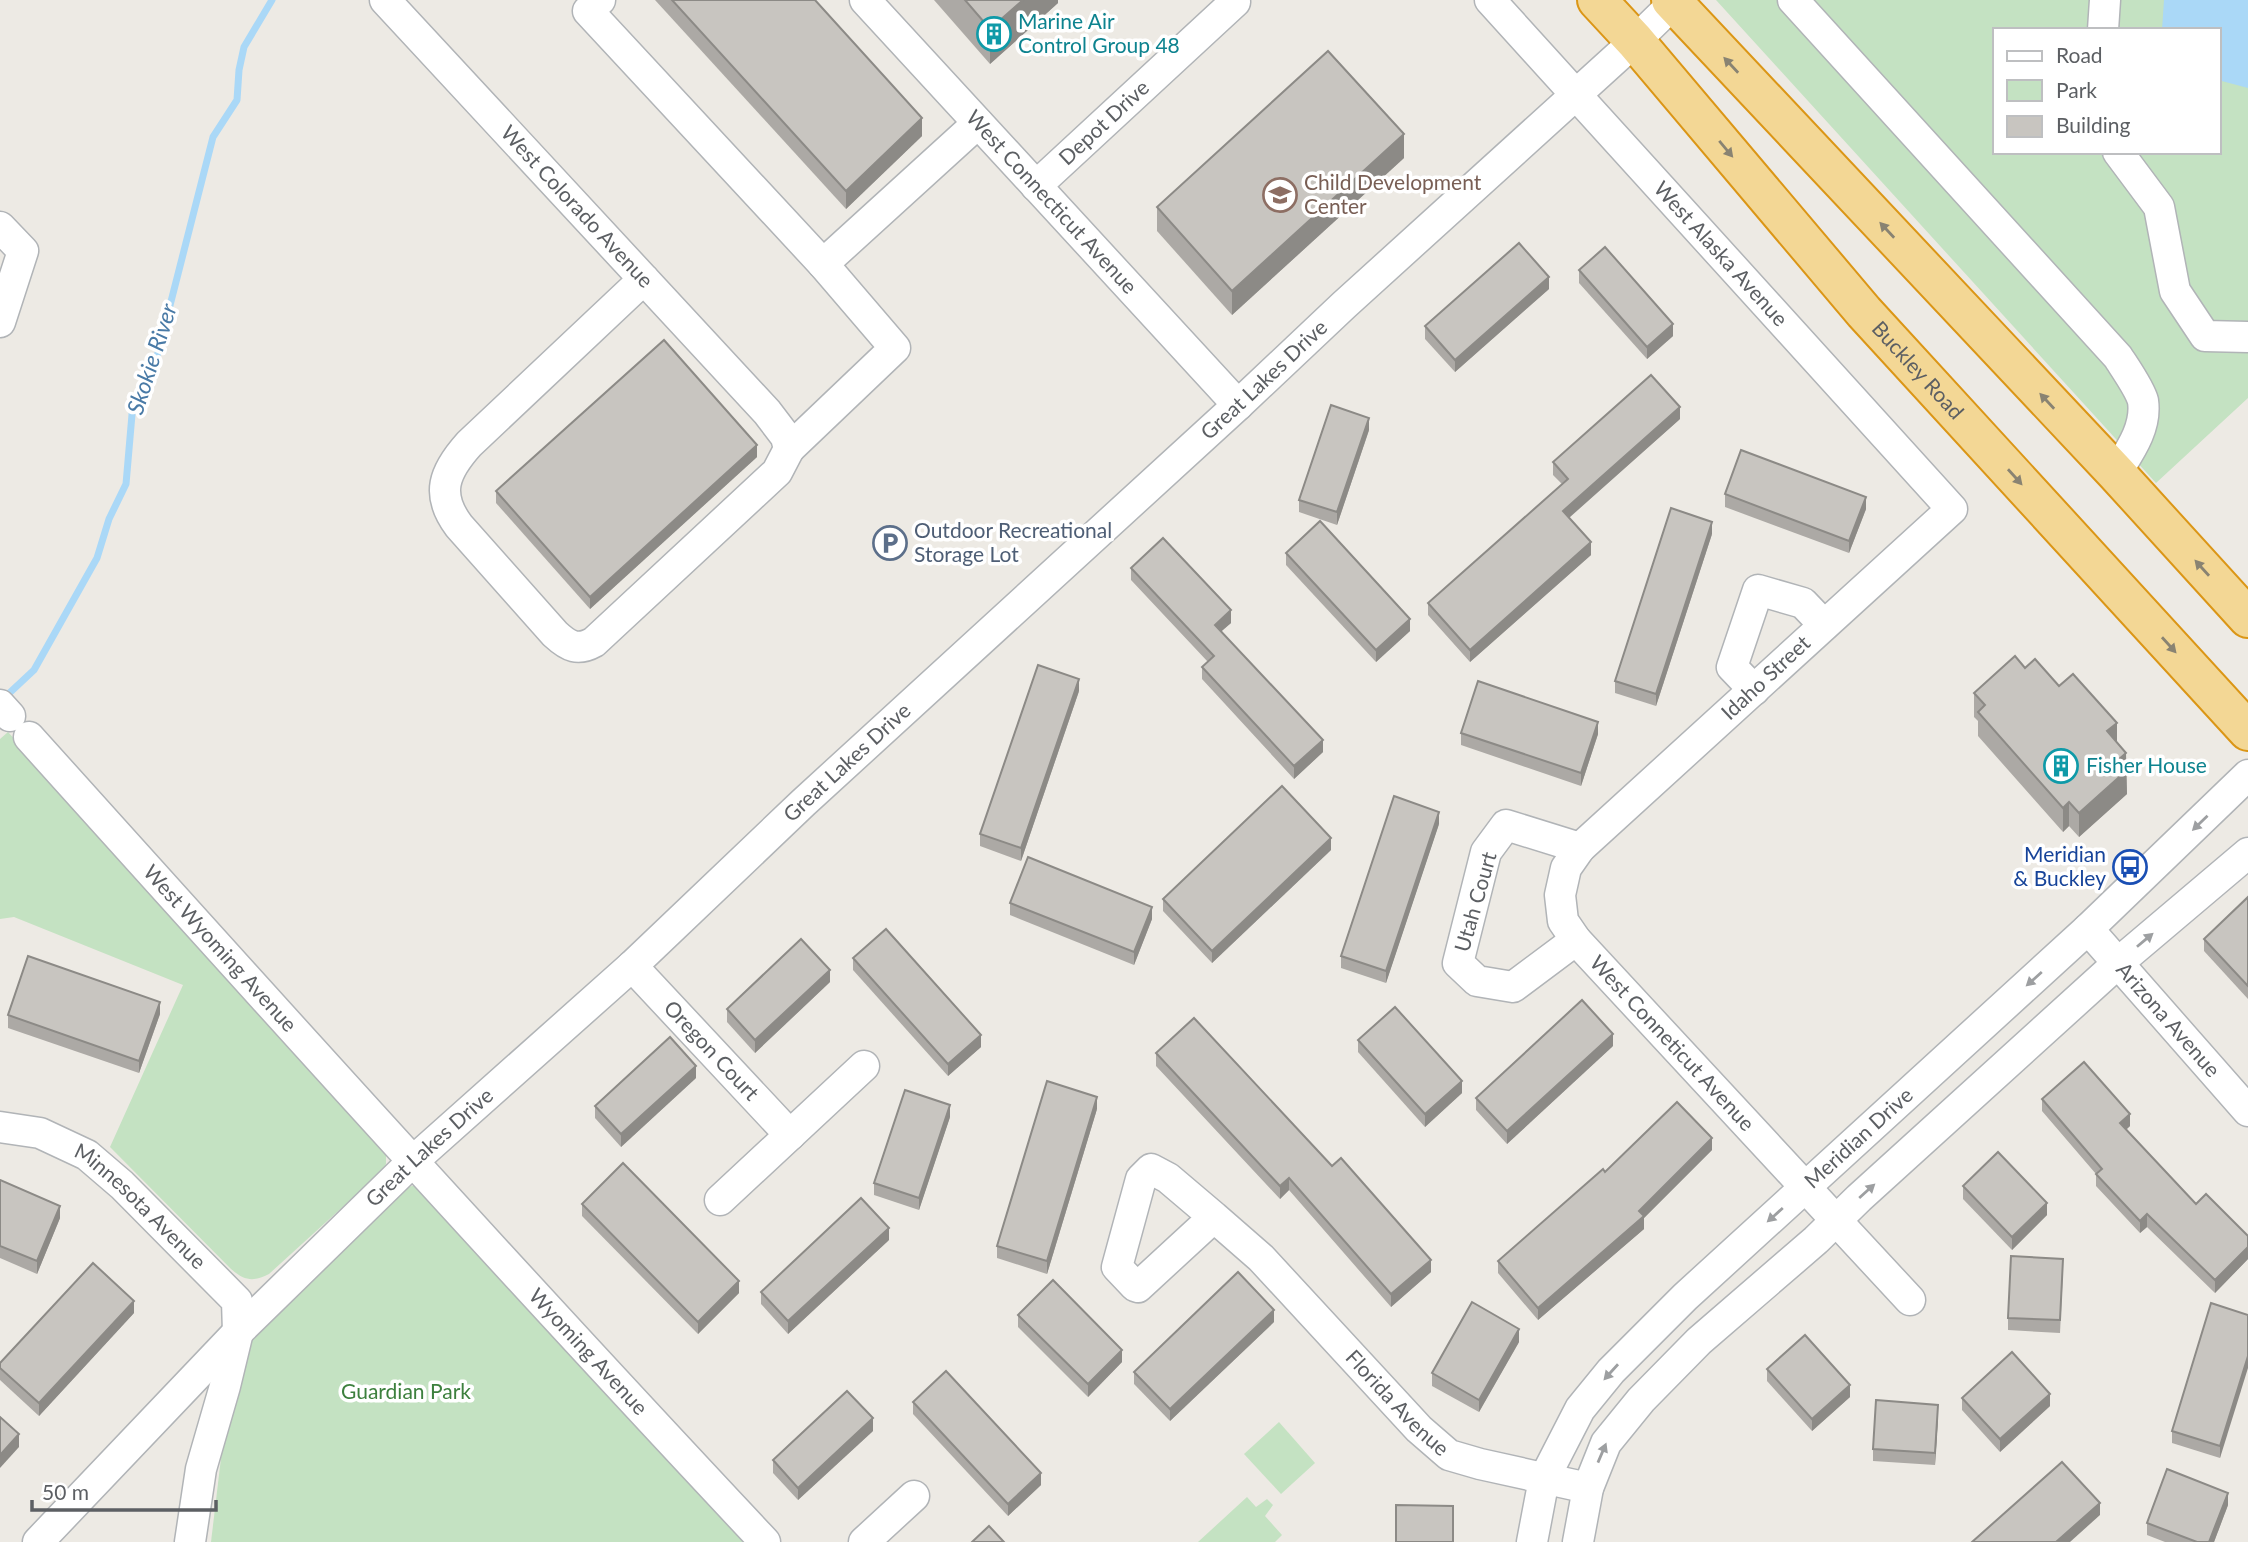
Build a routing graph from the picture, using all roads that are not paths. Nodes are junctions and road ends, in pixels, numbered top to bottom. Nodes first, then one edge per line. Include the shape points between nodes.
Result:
1 (385, 0) edge
2 (600, 0) edge
3 (865, 0) edge
4 (1490, 0) edge
5 (1597, 0) edge
6 (1793, 0) edge
7 (2105, 0) edge
8 (1236, 1) edge
9 (1674, 1) edge
10 (2103, 28) edge
11 (1634, 41) junction
12 (1575, 95) junction
13 (978, 123) junction
14 (2119, 154) edge
15 (1036, 186) junction
16 (0, 227) edge
17 (823, 264) junction
18 (644, 279) junction
19 (0, 322) edge
20 (2248, 337) edge
21 (1238, 405) junction
22 (789, 449) junction
23 (2116, 473) junction
24 (1952, 509) joint
25 (2248, 618) edge
26 (1824, 625) junction
27 (1754, 690) junction
28 (13, 720) edge
29 (2248, 731) edge
30 (2248, 775) edge
31 (1580, 848) junction
32 (2248, 853) edge
33 (2088, 929) junction
34 (1576, 940) junction
35 (2118, 963) junction
36 (632, 966) junction
37 (864, 1066) dead end
38 (2248, 1111) edge
39 (0, 1127) edge
40 (790, 1135) junction
41 (412, 1162) junction
42 (1806, 1188) junction
43 (720, 1200) dead end
44 (1214, 1217) dead end
45 (1837, 1221) junction
46 (1910, 1300) dead end
47 (238, 1332) junction
48 (1544, 1479) junction
49 (1588, 1488) junction
50 (914, 1496) dead end
51 (38, 1542) edge
52 (190, 1542) edge
53 (765, 1542) edge
54 (864, 1542) edge
55 (1532, 1542) edge
56 (1578, 1542) edge

1 - 18 street, West Colorado Avenue
2 - 17 street via 588,11
3 - 13 street, West Connecticut Avenue
4 - 12 street, West Alaska Avenue
5 - 11 highway, Buckley Road
6 - 23 street via 2118,357 2143,399 2137,438
7 - 10 street
8 - 15 street, Depot Drive
9 - 11 street, Great Lakes Drive
23 -> 9 highway
11 - 12 street, Great Lakes Drive
11 -> 29 highway, Buckley Road via 1864,312
12 - 21 street, Great Lakes Drive
12 - 24 street, West Alaska Avenue
13 - 15 street, West Connecticut Avenue
13 - 17 street
14 - 20 street via 2159,207 2175,291 2205,336
15 - 21 street, West Connecticut Avenue
16 - 19 street via 23,251
17 - 22 street via 895,348
18 - 22 street, West Colorado Avenue via 767,412 786,437
18 - 22 street via 457,457 443,493 459,526 566,645 584,647 777,472
21 - 36 street, Great Lakes Drive
25 -> 23 highway
24 - 26 street, Idaho Street
26 - 27 street, Idaho Street
26 - 27 street via 1802,603 1758,590 1732,667
27 - 31 street, Idaho Street
28 - 41 street, West Wyoming Avenue
30 -> 33 street, Meridian Drive
31 - 34 street, West Conneticut Avenue via 1566,868 1560,895 1563,921
31 - 34 street, Utah Court via 1506,825 1486,852 1458,963 1477,981 1513,987
35 -> 32 street, Meridian Drive
33 - 35 street, Arizona Avenue
33 -> 42 street, Meridian Drive
34 - 42 street, West Conneticut Avenue
35 - 38 street, Arizona Avenue
45 -> 35 street, Meridian Drive
36 - 40 street, Oregon Court
36 - 41 street, Great Lakes Drive
37 - 40 street
39 - 47 street, Minnesota Avenue via 40,1133 87,1155 122,1185 237,1301
40 - 43 street
41 - 47 street, Great Lakes Drive
41 - 53 street, Wyoming Avenue
42 - 45 street, West Conneticut Avenue
42 -> 48 street, Meridian Drive via 1611,1371 1580,1409
44 - 48 street, Florida Avenue via 1261,1258 1419,1429 1449,1455
45 - 46 street, West Conneticut Avenue
49 -> 45 street, Meridian Drive via 1606,1443 1642,1400 1699,1341
47 - 51 street, Great Lakes Drive
47 - 52 street via 201,1469
48 - 49 street, Florida Avenue
48 - 55 street, Meridian Drive
49 - 56 street, Meridian Drive
50 - 54 street

